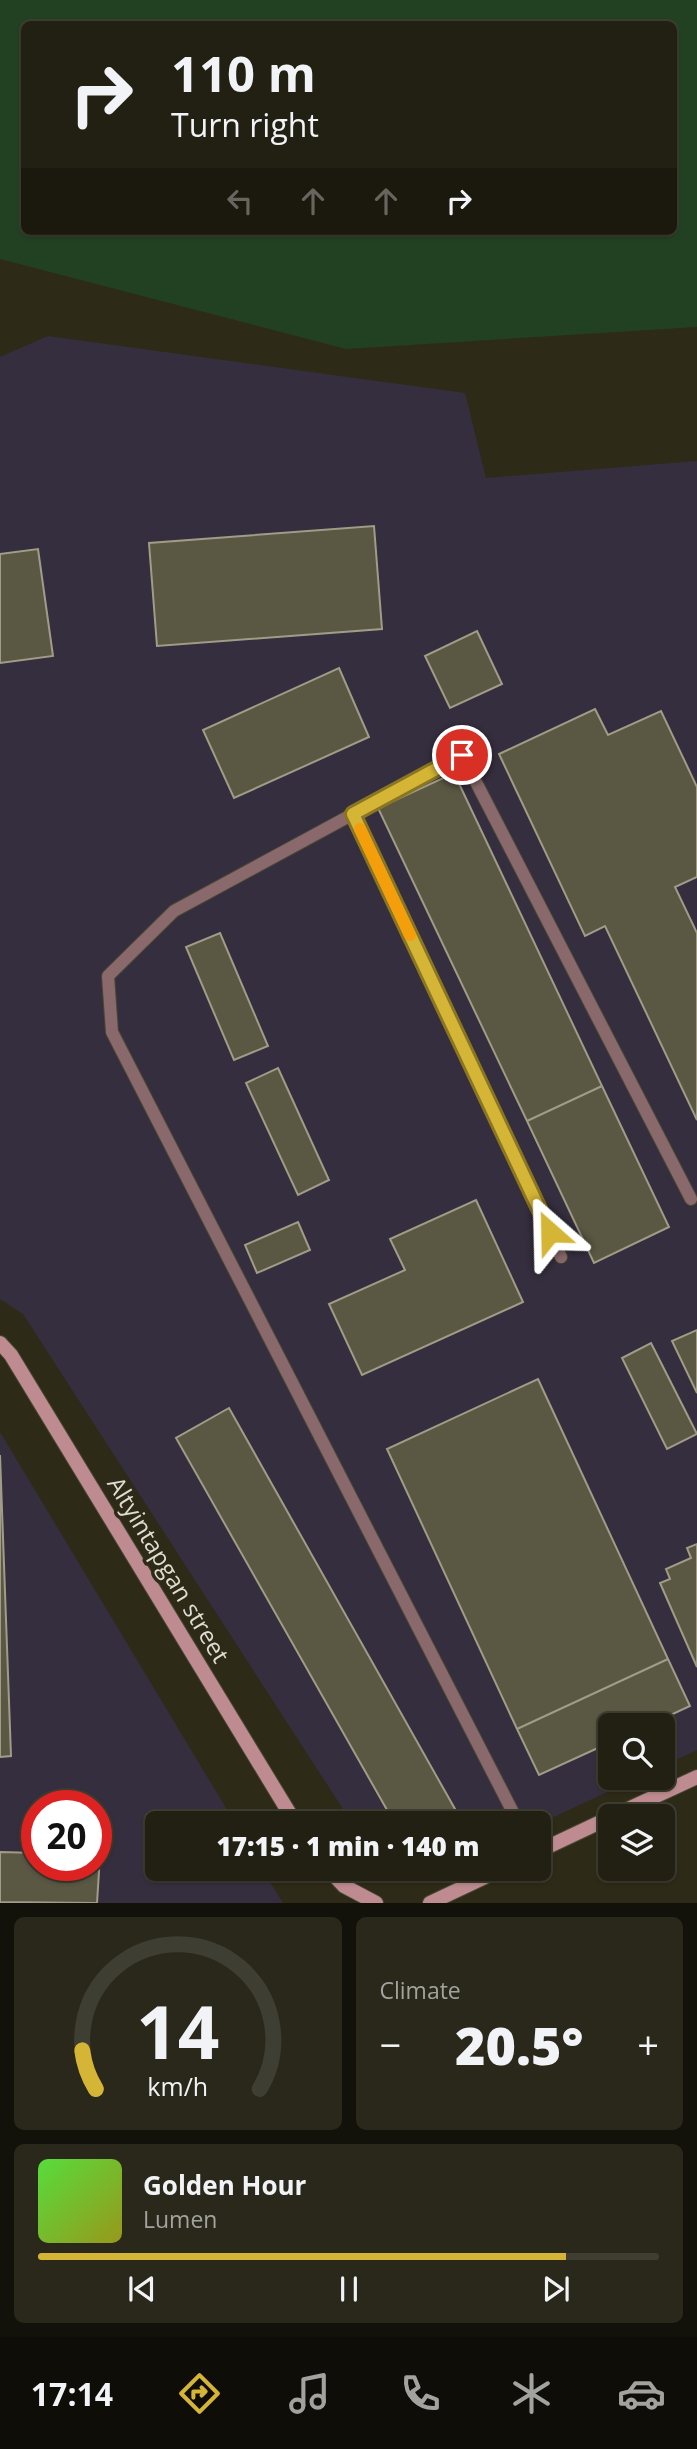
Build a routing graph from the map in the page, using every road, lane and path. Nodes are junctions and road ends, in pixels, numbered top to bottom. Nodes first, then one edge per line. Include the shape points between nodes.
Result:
1 (353, 814) junction
2 (691, 1199) dead end
3 (561, 1256) dead end
4 (0, 1343) edge
5 (697, 1777) edge
6 (640, 1804) edge
7 (288, 1811) edge
8 (512, 1811) edge
9 (598, 1824) edge
10 (551, 1846) edge
11 (339, 1881) edge
12 (477, 1881) edge
13 (376, 1903) edge
14 (430, 1903) edge

1 - 2 lane via 462,755
1 - 3 lane
1 - 8 lane via 174,911 108,976 113,1032
4 - 7 street, Altyintapgan street
5 - 6 street
9 - 10 street
11 - 13 street
12 - 14 street

